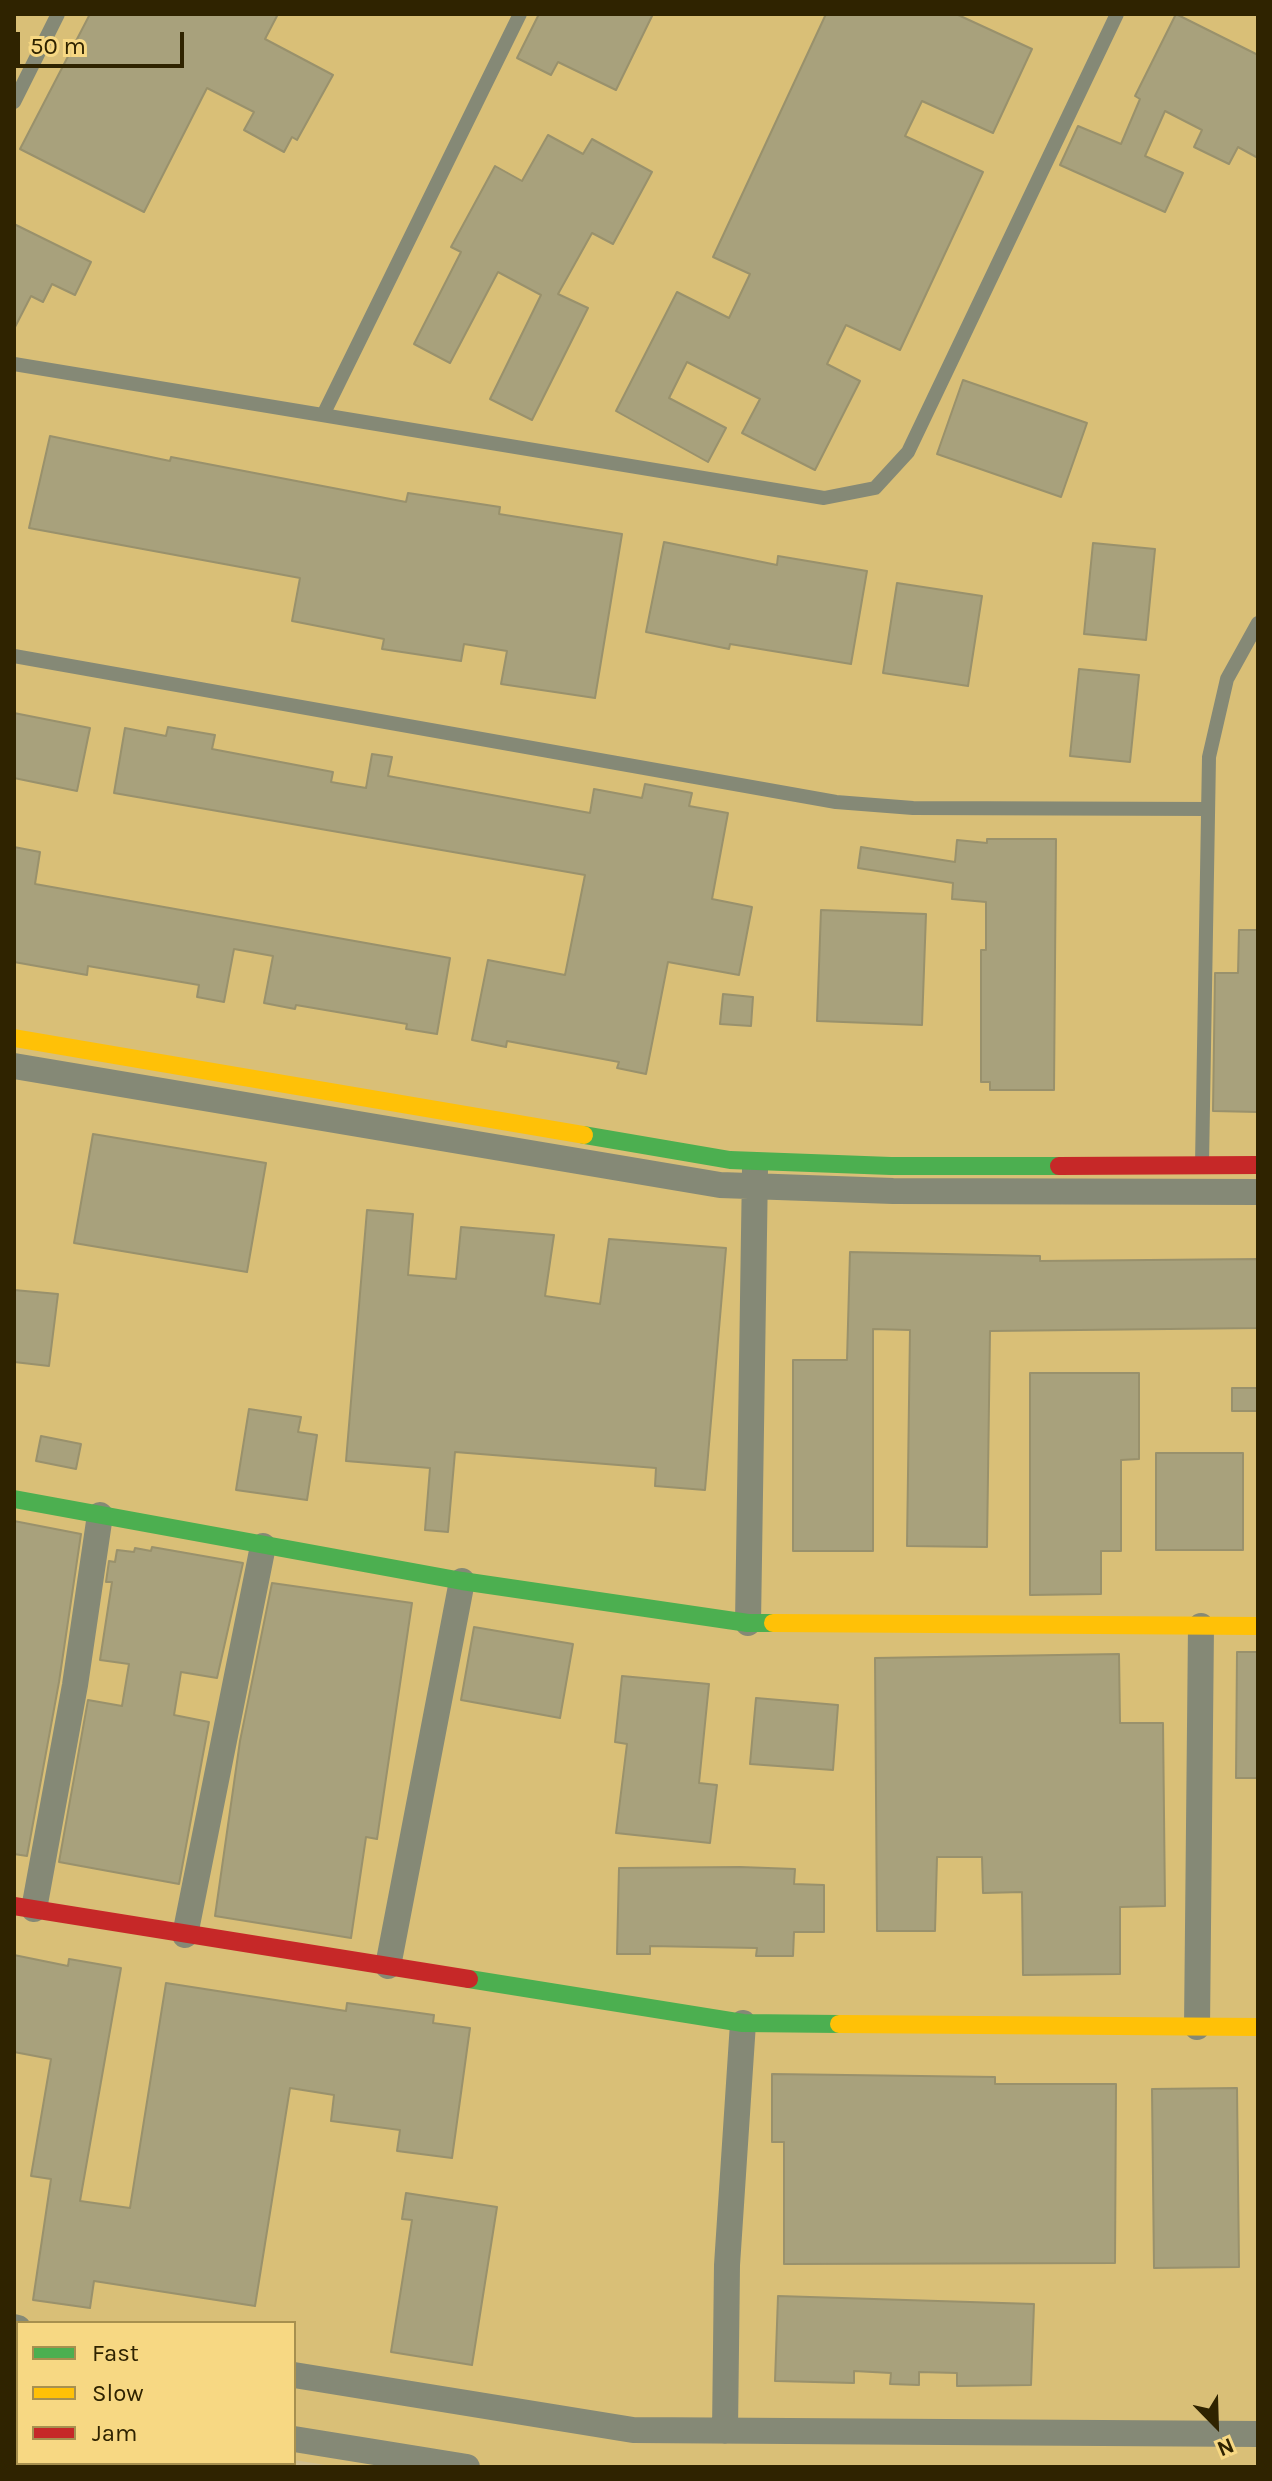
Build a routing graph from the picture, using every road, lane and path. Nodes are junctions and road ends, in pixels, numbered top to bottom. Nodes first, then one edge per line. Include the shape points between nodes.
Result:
1 (58, 14) edge
2 (520, 14) edge
3 (1117, 14) edge
4 (14, 102) edge
5 (14, 364) edge
6 (323, 415) junction
7 (1258, 623) edge
8 (14, 656) edge
9 (1208, 809) junction
10 (14, 1038) edge
11 (14, 1066) edge
12 (1202, 1165) junction
13 (1258, 1165) edge
14 (755, 1174) junction
15 (1258, 1192) edge
16 (14, 1499) edge
17 (100, 1515) junction
18 (263, 1546) junction
19 (462, 1581) junction
20 (748, 1623) junction
21 (1201, 1626) junction
22 (1258, 1626) edge
23 (24, 1908) edge
24 (185, 1935) junction
25 (388, 1966) junction
26 (743, 2023) junction
27 (1197, 2027) junction
28 (1258, 2027) edge
29 (296, 2375) edge
30 (725, 2431) junction
31 (1258, 2434) edge
32 (296, 2439) edge
33 (467, 2467) edge

1 - 4 lane
2 - 6 lane
3 - 6 lane via 908,452 875,488 824,498
5 - 6 lane
7 - 9 lane via 1227,679 1209,757
8 - 9 lane via 836,802 913,808
9 - 12 lane
10 - 14 street via 730,1160
11 - 14 street via 720,1185
12 - 13 street
12 - 14 street via 891,1166
14 - 15 street
14 - 20 street
16 - 17 street
17 - 18 street
17 - 23 street via 75,1685
18 - 19 street
18 - 24 street
19 - 20 street
19 - 25 street
20 - 21 street
21 - 22 street
21 - 27 street
23 - 24 street
24 - 25 street
25 - 26 street
26 - 27 street
26 - 30 street via 727,2265
27 - 28 street
29 - 30 street via 633,2430
30 - 31 street
32 - 33 street

